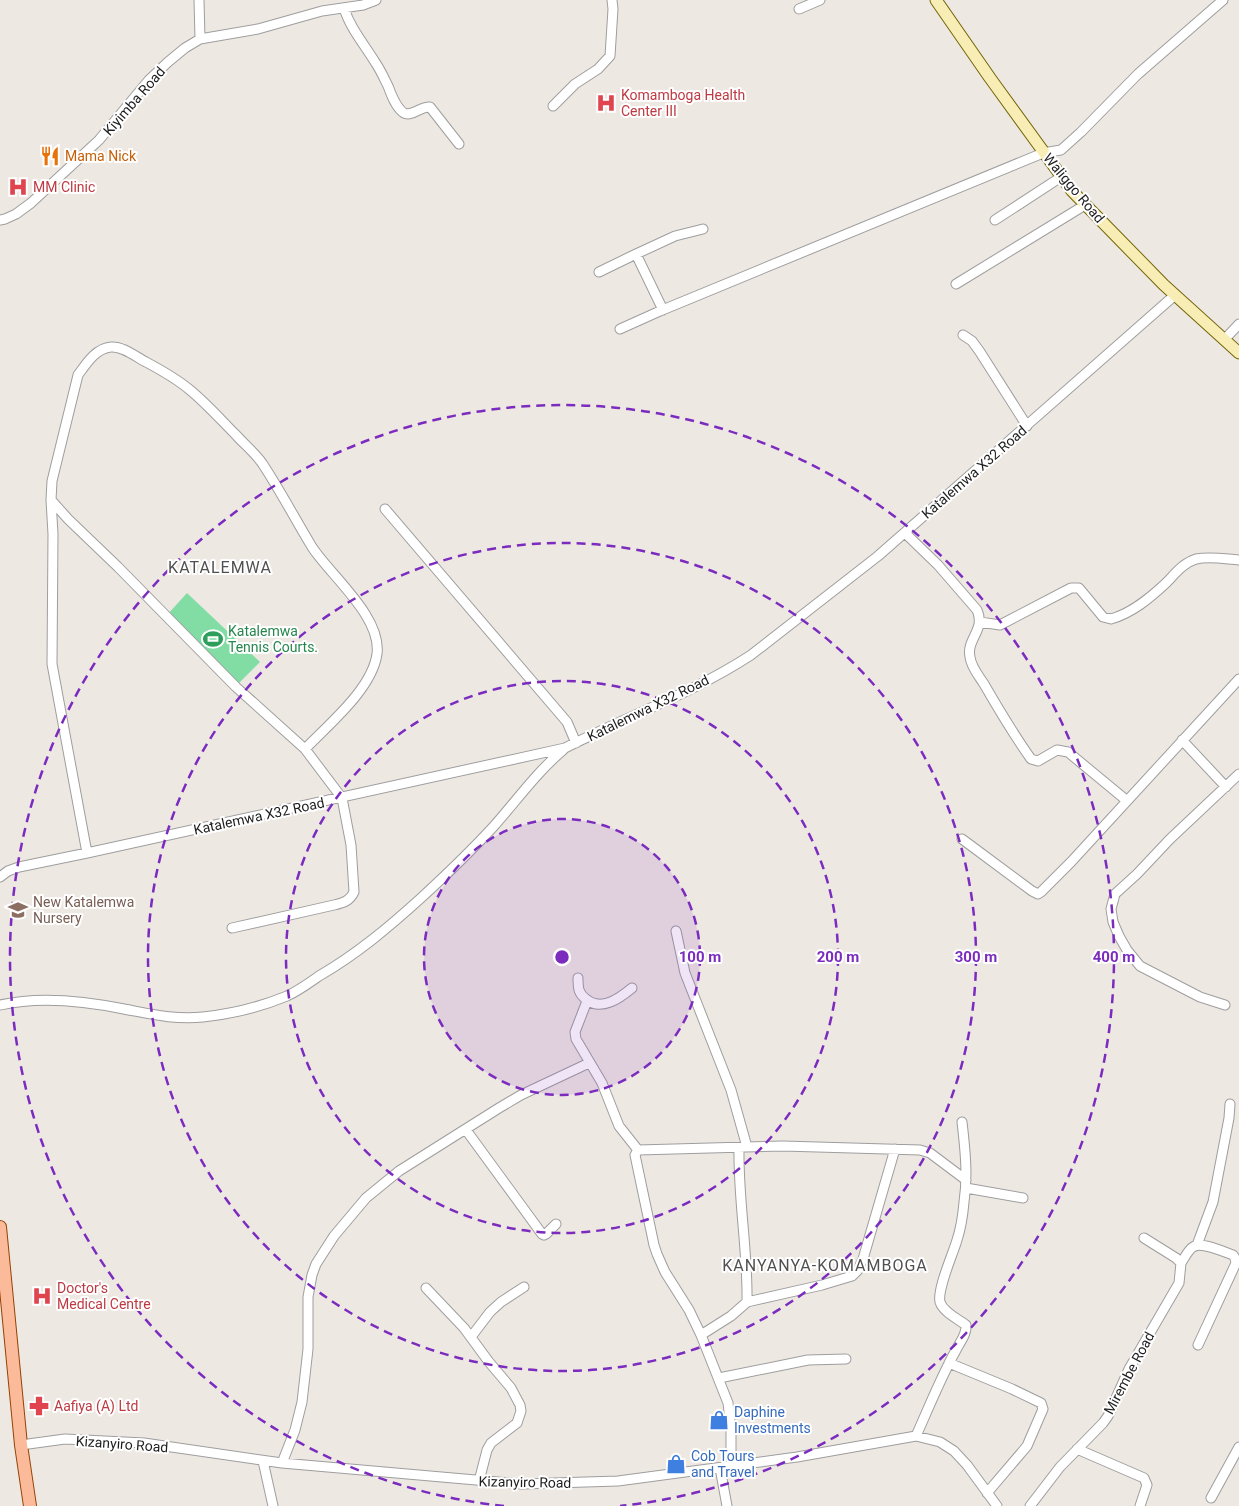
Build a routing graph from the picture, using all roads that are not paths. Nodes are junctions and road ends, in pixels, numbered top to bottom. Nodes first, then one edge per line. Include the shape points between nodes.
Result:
1 (199, 0) edge
2 (376, 0) edge
3 (612, 0) edge
4 (820, 0) edge
5 (936, 0) edge
6 (1223, 0) edge
7 (344, 8) junction
8 (799, 9) dead end
9 (200, 39) junction
10 (553, 106) dead end
11 (459, 144) dead end
12 (1043, 153) junction
13 (1061, 177) junction
14 (1086, 205) junction
15 (0, 220) edge
16 (995, 220) dead end
17 (703, 229) dead end
18 (636, 254) junction
19 (599, 272) dead end
20 (956, 284) dead end
21 (1175, 295) junction
22 (663, 310) junction
23 (1239, 324) edge
24 (620, 330) dead end
25 (963, 335) dead end
26 (1224, 340) junction
27 (1239, 353) edge
28 (1027, 426) junction
29 (51, 500) junction
30 (385, 509) dead end
31 (905, 533) junction
32 (1239, 560) edge
33 (980, 622) junction
34 (1239, 679) edge
35 (1182, 740) junction
36 (576, 743) junction
37 (565, 748) junction
38 (305, 749) junction
39 (1239, 774) edge
40 (1226, 787) junction
41 (342, 798) junction
42 (1126, 800) junction
43 (962, 839) dead end
44 (87, 853) junction
45 (0, 877) edge
46 (232, 928) dead end
47 (676, 931) dead end
48 (578, 978) dead end
49 (632, 988) dead end
50 (588, 1001) junction
51 (0, 1004) edge
52 (1225, 1005) dead end
53 (589, 1063) junction
54 (1230, 1104) dead end
55 (962, 1122) dead end
56 (466, 1130) junction
57 (743, 1147) junction
58 (895, 1149) junction
59 (638, 1150) junction
60 (966, 1184) junction
61 (1023, 1198) dead end
62 (556, 1224) dead end
63 (0, 1227) edge
64 (1144, 1238) dead end
65 (1197, 1245) junction
66 (1181, 1263) junction
67 (524, 1287) dead end
68 (426, 1288) dead end
69 (747, 1302) junction
70 (701, 1335) junction
71 (471, 1337) junction
72 (1198, 1345) dead end
73 (846, 1359) dead end
74 (949, 1363) junction
75 (719, 1378) junction
76 (916, 1436) junction
77 (22, 1445) junction
78 (1239, 1447) edge
79 (1077, 1449) junction
80 (263, 1461) junction
81 (282, 1463) junction
82 (731, 1467) junction
83 (720, 1468) junction
84 (479, 1481) junction
85 (987, 1493) junction
86 (1211, 1498) dead end
87 (30, 1506) edge
88 (273, 1506) edge
89 (727, 1506) edge
90 (997, 1506) edge
91 (1030, 1506) edge
92 (1140, 1506) edge

1 - 9 street
2 - 7 street, Kiyimba Road
3 - 10 street via 610,56
4 - 8 street
5 - 12 street, Waliggo Road
6 - 12 street via 1138,74 1061,150
7 - 9 street, Kiyimba Road
7 - 11 street via 348,21 404,113 430,107
9 - 15 street, Kiyimba Road via 149,80 99,140 31,204
12 - 13 street, Waliggo Road
12 - 22 street
13 - 14 street, Waliggo Road
13 - 16 street
14 - 20 street
14 - 21 street, Waliggo Road
17 - 18 street via 675,236
18 - 19 street
18 - 22 street
21 - 26 street, Waliggo Road
21 - 28 street, Katalemwa X32 Road
22 - 24 street
23 - 26 street
25 - 28 street via 980,352
26 - 27 street, Waliggo Road
28 - 31 street, Katalemwa X32 Road
29 - 38 street via 236,687
29 - 38 street via 52,481 78,375 99,351 112,347 123,349 190,389 222,420 260,461 313,549 365,615 375,633 377,653 373,671 354,699
29 - 44 street via 52,664
30 - 36 street via 566,722
31 - 33 street via 969,599
31 - 36 street, Katalemwa X32 Road via 735,666
32 - 33 street via 1206,558 1189,562 1132,610 1111,619 1103,617 1076,587 1000,624
33 - 42 street via 969,649 970,658 1031,759 1038,761 1057,750 1068,752
34 - 35 street
35 - 40 street
35 - 42 street
36 - 37 street, Katalemwa X32 Road
37 - 41 street, Katalemwa X32 Road
37 - 51 street via 447,874 366,946 289,995 238,1012 187,1018 76,1002 36,1000
38 - 41 street
39 - 40 street
40 - 52 street via 1115,894 1111,909 1119,936 1140,966 1200,997
41 - 44 street, Katalemwa X32 Road
41 - 46 street via 351,845 352,897 334,905
42 - 43 street via 1038,894
44 - 45 street, Katalemwa X32 Road via 19,867
47 - 57 street via 686,973 731,1090
48 - 50 street via 579,992
49 - 50 street via 609,1003
50 - 53 street via 575,1032
53 - 56 street via 521,1095
53 - 59 street via 602,1083 620,1126
54 - 65 street via 1213,1202
55 - 60 street
56 - 62 street via 542,1234
56 - 81 street via 399,1171 366,1198 334,1236 316,1264 308,1297 308,1349 302,1402 296,1430
57 - 58 street
57 - 59 street
57 - 69 street via 739,1177
58 - 60 street via 930,1153
58 - 69 street via 858,1270 852,1276 822,1285
59 - 70 street via 635,1155 654,1244 665,1272
60 - 61 street
60 - 74 street via 957,1239 945,1271 940,1298 943,1308 966,1325 965,1334
63 - 77 main road
64 - 66 street
65 - 66 street
65 - 72 street via 1233,1255 1236,1263
66 - 79 street, Mirembe Road via 1179,1283 1129,1369 1108,1416
67 - 71 street via 490,1312
68 - 71 street
69 - 70 street
70 - 75 street
71 - 84 street via 511,1388 521,1411 517,1423 491,1443
73 - 75 street via 808,1360
74 - 76 street
74 - 85 street via 1041,1403 1044,1409 1026,1446
75 - 82 street via 729,1409
76 - 82 street, Kizanyiro Road
76 - 85 street, Kizanyiro Road via 940,1442 954,1451
77 - 80 street, Kizanyiro Road via 65,1439 144,1443
77 - 87 main road
78 - 86 street
79 - 91 street, Mirembe Road
79 - 92 street via 1144,1478 1147,1485
80 - 81 street, Kizanyiro Road
80 - 88 street
81 - 84 street, Kizanyiro Road
82 - 83 street, Kizanyiro Road
83 - 84 street, Kizanyiro Road via 618,1482 522,1484
83 - 89 street
85 - 90 street, Kizanyiro Road

